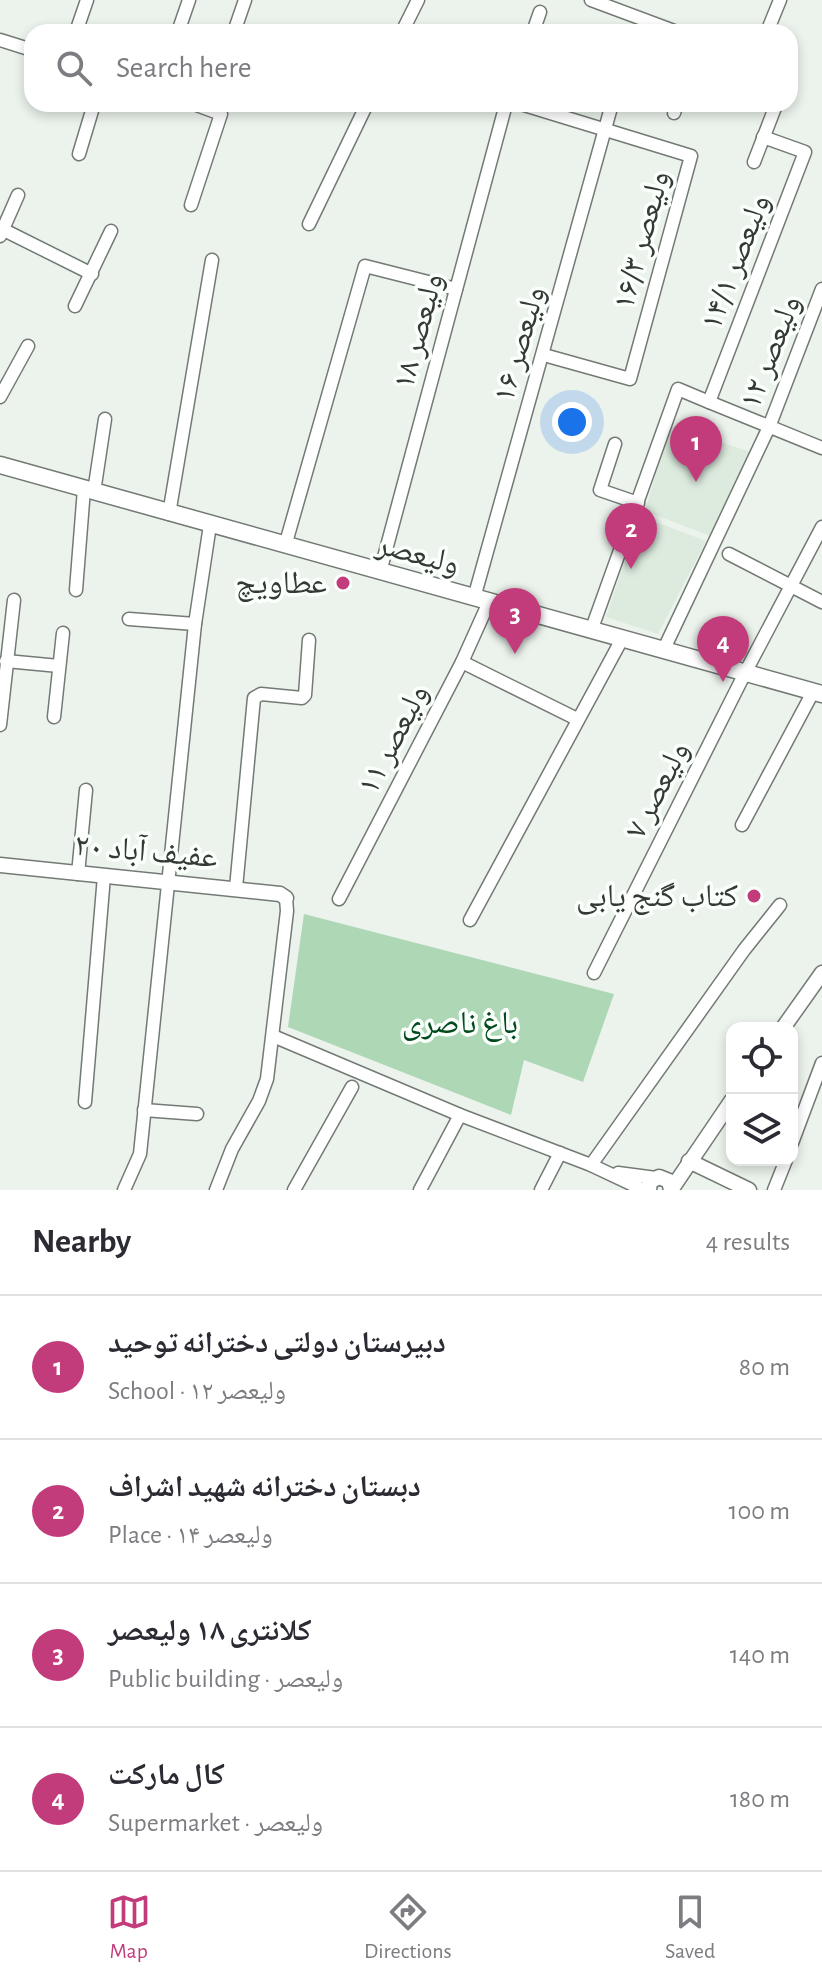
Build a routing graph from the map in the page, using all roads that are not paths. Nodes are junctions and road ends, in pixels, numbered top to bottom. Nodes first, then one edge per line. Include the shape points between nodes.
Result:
1 (87, 0) edge
2 (189, 0) edge
3 (245, 0) edge
4 (418, 0) edge
5 (591, 0) edge
6 (780, 0) edge
7 (540, 12) dead end
8 (638, 18) junction
9 (79, 24) edge
10 (181, 24) edge
11 (237, 24) edge
12 (406, 24) edge
13 (536, 24) edge
14 (636, 24) edge
15 (655, 24) edge
16 (770, 24) edge
17 (0, 40) edge
18 (24, 48) edge
19 (92, 112) edge
20 (216, 112) edge
21 (363, 112) edge
22 (504, 112) edge
23 (547, 112) edge
24 (610, 112) edge
25 (773, 112) edge
26 (605, 130) junction
27 (763, 137) junction
28 (79, 154) dead end
29 (754, 162) dead end
30 (18, 195) dead end
31 (191, 205) dead end
32 (309, 224) dead end
33 (1, 231) edge
34 (111, 231) dead end
35 (212, 260) dead end
36 (92, 274) junction
37 (456, 289) junction
38 (822, 289) edge
39 (75, 306) dead end
40 (28, 346) dead end
41 (544, 355) junction
42 (0, 397) edge
43 (709, 402) junction
44 (105, 419) dead end
45 (769, 427) junction
46 (615, 444) dead end
47 (822, 448) edge
48 (0, 465) edge
49 (89, 491) junction
50 (638, 503) junction
51 (169, 514) junction
52 (210, 525) junction
53 (822, 527) edge
54 (285, 546) junction
55 (729, 554) dead end
56 (380, 572) junction
57 (791, 587) junction
58 (76, 590) dead end
59 (14, 600) dead end
60 (482, 600) junction
61 (822, 602) edge
62 (129, 619) dead end
63 (195, 624) junction
64 (591, 631) junction
65 (63, 633) dead end
66 (622, 639) junction
67 (309, 640) dead end
68 (663, 651) junction
69 (6, 661) junction
70 (462, 662) junction
71 (59, 666) junction
72 (745, 673) junction
73 (819, 692) edge
74 (54, 717) dead end
75 (577, 719) junction
76 (0, 725) edge
77 (86, 790) dead end
78 (742, 825) dead end
79 (0, 865) edge
80 (78, 874) junction
81 (104, 876) junction
82 (167, 882) junction
83 (236, 888) junction
84 (286, 898) joint
85 (339, 899) dead end
86 (780, 905) dead end
87 (470, 920) dead end
88 (594, 973) dead end
89 (822, 973) edge
90 (787, 1022) edge
91 (273, 1036) junction
92 (822, 1063) edge
93 (352, 1087) dead end
94 (85, 1102) dead end
95 (726, 1108) edge
96 (144, 1110) junction
97 (197, 1114) dead end
98 (460, 1115) junction
99 (798, 1127) edge
100 (560, 1153) junction
101 (686, 1164) junction
102 (591, 1165) junction
103 (784, 1166) edge
104 (652, 1184) edge
105 (299, 1188) edge
106 (124, 1190) edge
107 (216, 1190) edge
108 (420, 1190) edge
109 (541, 1190) edge
110 (671, 1190) edge
111 (749, 1190) edge
112 (774, 1190) edge

1 - 9 street
2 - 10 street
3 - 11 street
4 - 12 street
5 - 8 street
6 - 16 street
7 - 13 street
8 - 14 street
8 - 15 street
17 - 18 street
19 - 28 street
20 - 31 street via 221,114
21 - 32 street
22 - 37 street, ۱۸ ولیعصر
23 - 26 street
24 - 26 street, ۱۶ ولیعصر
25 - 27 street
26 - 41 street, ۱۶ ولیعصر
26 - 41 street, ۱۶/۳ ولیعصر via 691,156 630,379
27 - 29 street
27 - 43 street, ۱۴/۱ ولیعصر via 805,152
30 - 33 street
33 - 36 street
34 - 36 street
35 - 51 street
36 - 39 street
37 - 54 street via 365,266
37 - 56 street, ۱۸ ولیعصر
38 - 45 street, ۱۲ ولیعصر
40 - 42 street
41 - 60 street, ۱۶ ولیعصر
43 - 45 street
43 - 50 street via 678,389
44 - 49 street
45 - 47 street
45 - 68 street, ۱۲ ولیعصر
46 - 50 street via 600,490
48 - 49 main road, ولیعصر
49 - 51 main road, ولیعصر
49 - 58 street
50 - 64 street
51 - 52 main road, ولیعصر
52 - 54 main road, ولیعصر
52 - 63 street
53 - 57 street, ۷ ولیعصر
54 - 56 main road, ولیعصر
55 - 57 street
56 - 60 main road, ولیعصر
57 - 61 street
57 - 72 street, ۷ ولیعصر
59 - 69 street
60 - 64 main road, ولیعصر
60 - 70 street, ۱۱ ولیعصر
62 - 63 street
63 - 82 street
64 - 66 main road, ولیعصر
65 - 71 street
66 - 68 main road, ولیعصر
66 - 75 street
67 - 83 street via 305,695 254,698
68 - 72 main road, ولیعصر
69 - 71 street
69 - 76 street
70 - 75 street
70 - 85 street, ۱۱ ولیعصر
71 - 74 street
72 - 73 main road, ولیعصر
72 - 88 street, ۷ ولیعصر
73 - 78 street
75 - 87 street
77 - 80 street
79 - 80 street, عفیف آباد ۲۰
80 - 81 street, عفیف آباد ۲۰
81 - 82 street, عفیف آباد ۲۰
81 - 94 street
82 - 83 street, عفیف آباد ۲۰
82 - 96 street
83 - 84 street, عفیف آباد ۲۰
84 - 91 street
86 - 102 street
89 - 90 street
91 - 98 street
91 - 107 street via 259,1101
92 - 99 street
93 - 105 street
95 - 101 street
96 - 97 street
96 - 106 street via 140,1154
98 - 100 street
98 - 108 street
100 - 102 street
100 - 109 street
101 - 104 street
101 - 110 street
101 - 111 street
102 - 104 street
103 - 112 street
104 - 110 street via 669,1181

